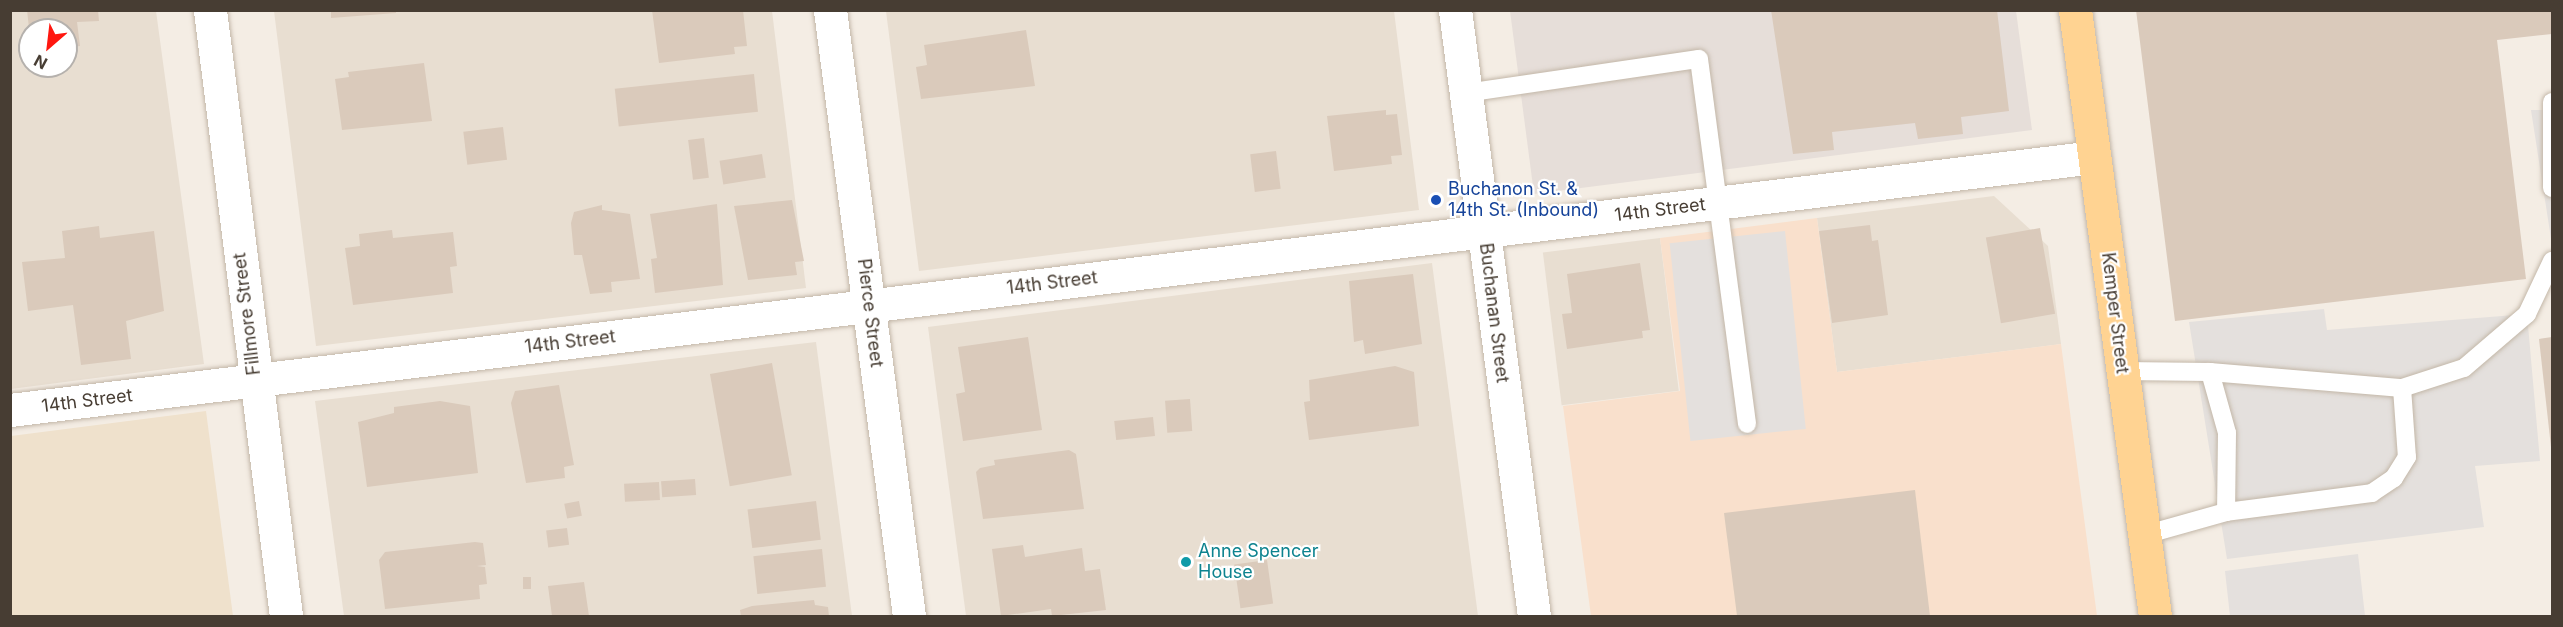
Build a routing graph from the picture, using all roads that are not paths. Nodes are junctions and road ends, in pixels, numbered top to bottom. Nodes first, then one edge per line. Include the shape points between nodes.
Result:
1 (210, 10) edge
2 (830, 10) edge
3 (1455, 10) edge
4 (2075, 10) edge
5 (1465, 93) junction
6 (2553, 102) edge
7 (2094, 156) junction
8 (2553, 188) edge
9 (1720, 202) junction
10 (1484, 231) junction
11 (2553, 261) edge
12 (869, 306) junction
13 (2122, 371) junction
14 (2210, 372) junction
15 (255, 380) junction
16 (2402, 388) junction
17 (10, 410) edge
18 (1747, 424) dead end
19 (2226, 512) junction
20 (2144, 535) junction
21 (286, 616) edge
22 (909, 616) edge
23 (1534, 616) edge
24 (2155, 616) edge

1 - 15 street, Fillmore Street
2 - 12 street, Pierce Street
3 - 5 street, Buchanan Street
4 - 7 main road, Kemper Street
5 - 9 lane via 1699,59
5 - 10 street, Buchanan Street
6 - 8 lane
7 - 9 street, 14th Street
7 - 13 main road, Kemper Street
9 - 10 street, 14th Street
9 - 18 lane
10 - 12 street, 14th Street
10 - 23 street, Buchanan Street
11 - 16 lane via 2527,314 2464,368
12 - 15 street, 14th Street
12 - 22 street, Pierce Street
13 - 14 lane
13 - 20 main road, Kemper Street
14 - 16 lane
14 - 19 lane via 2227,433
15 - 17 street, 14th Street
15 - 21 street, Fillmore Street
16 - 19 lane via 2407,457 2394,478 2372,493
19 - 20 lane
20 - 24 main road, Kemper Street

